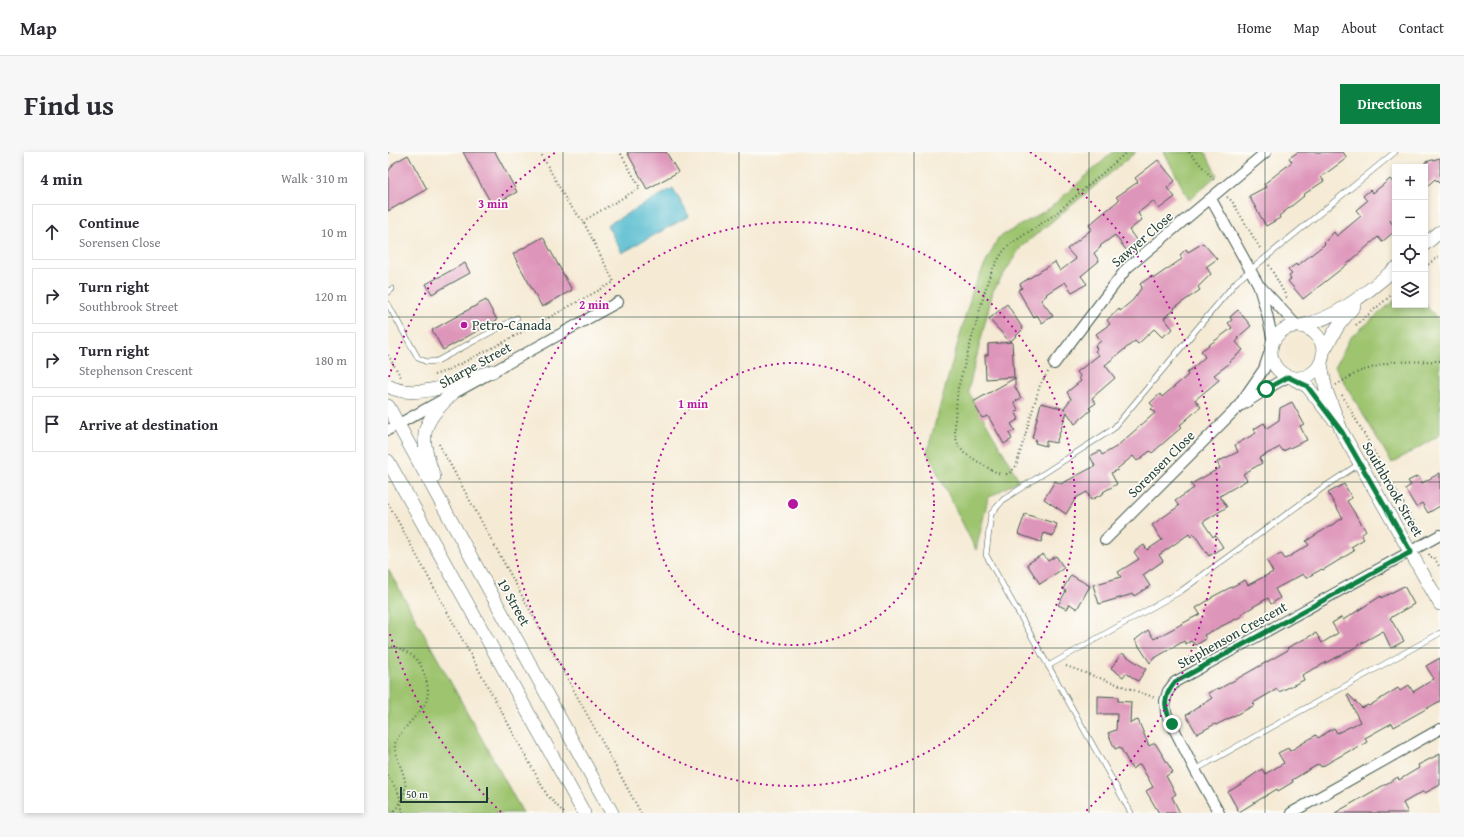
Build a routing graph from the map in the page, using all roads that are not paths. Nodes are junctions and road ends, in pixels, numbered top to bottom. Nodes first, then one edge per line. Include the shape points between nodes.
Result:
1 (1266, 152) edge
2 (1395, 152) edge
3 (1211, 199) junction
4 (1440, 232) edge
5 (1428, 242) edge
6 (1251, 270) junction
7 (1392, 271) edge
8 (1258, 284) junction
9 (1360, 298) junction
10 (618, 302) dead end
11 (388, 304) edge
12 (517, 318) dead end
13 (1298, 326) junction
14 (1271, 347) junction
15 (1322, 358) junction
16 (1054, 364) road end
17 (493, 371) junction
18 (1291, 378) junction
19 (388, 386) edge
20 (453, 393) junction
21 (388, 406) edge
22 (1237, 408) junction
23 (393, 427) edge
24 (1342, 432) junction
25 (388, 461) edge
26 (1360, 463) junction
27 (446, 511) junction
28 (1440, 535) edge
29 (1105, 540) dead end
30 (1411, 552) junction
31 (1440, 604) edge
32 (1440, 633) edge
33 (1048, 666) junction
34 (1440, 729) edge
35 (1195, 770) junction
36 (584, 813) edge
37 (612, 813) edge
38 (1131, 813) edge
39 (1219, 813) edge
40 (1291, 813) edge

1 - 3 street, Sawyer Close
2 - 6 lane
3 - 6 street
3 - 16 street, Sawyer Close via 1127,268
4 - 5 main road
6 - 8 street
6 - 33 lane via 1237,282 1113,428 1004,499 991,514 986,555
7 - 9 main road
8 - 13 street
8 - 14 street via 1267,314
9 - 13 main road via 1330,317
9 - 15 main road via 1338,326
10 - 17 street, Sharpe Street
11 - 12 lane via 418,358 427,362 437,362
13 - 14 main road via 1284,328 1274,338
13 - 15 main road via 1308,328 1321,342
14 - 18 main road via 1271,359 1276,368
14 - 22 street, Sorensen Close via 1264,369
15 - 18 main road via 1316,371 1310,375
15 - 24 main road, Southbrook Street via 1326,390
17 - 19 main road via 446,386 416,392 400,391
17 - 20 street, Sharpe Street
18 - 22 street, Sorensen Close via 1275,384
18 - 24 main road, Southbrook Street via 1307,386
20 - 23 street, Sharpe Street
20 - 27 main road via 431,417 425,433 428,457
21 - 23 main road, 19 Street
22 - 29 street, Sorensen Close
23 - 27 main road, 19 Street
24 - 26 main road, Southbrook Street
25 - 36 main road
26 - 30 main road, Southbrook Street
26 - 33 lane via 1321,488 1181,591
27 - 37 main road, 19 Street
28 - 30 street, Stephenson Crescent
30 - 31 main road, Southbrook Street
30 - 35 street, Stephenson Crescent via 1175,682 1168,691 1165,701 1166,713
32 - 35 lane
33 - 38 lane
34 - 40 street
35 - 39 street

